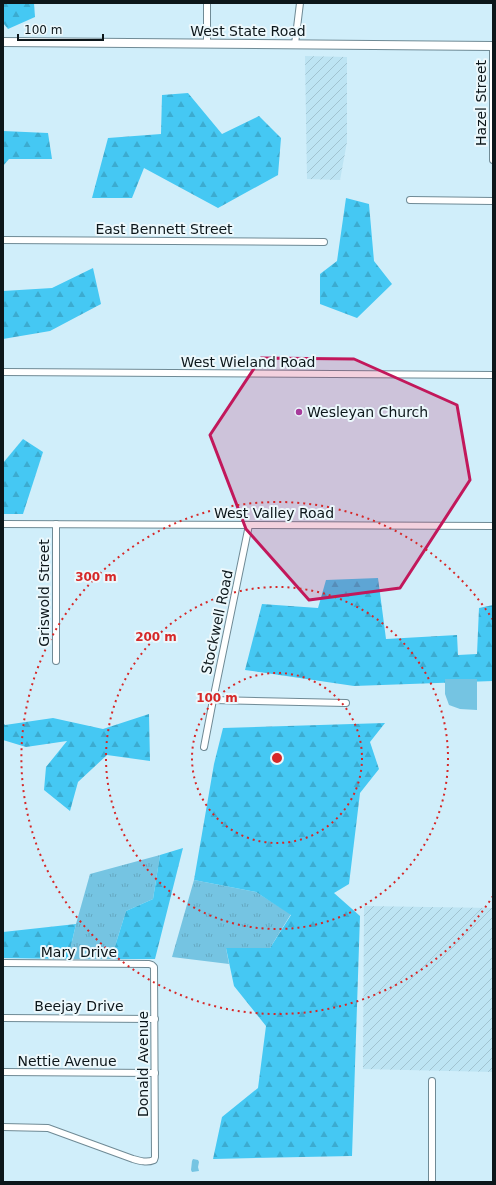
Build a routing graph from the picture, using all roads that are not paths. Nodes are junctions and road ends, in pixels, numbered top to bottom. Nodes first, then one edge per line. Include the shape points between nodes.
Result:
1 (207, 3) edge
2 (300, 3) edge
3 (3, 42) edge
4 (207, 43) junction
5 (295, 44) junction
6 (493, 46) edge
7 (493, 160) edge
8 (410, 200) dead end
9 (493, 201) edge
10 (3, 240) edge
11 (324, 242) dead end
12 (3, 372) edge
13 (493, 375) edge
14 (3, 524) edge
15 (56, 524) junction
16 (249, 525) junction
17 (493, 526) edge
18 (56, 661) dead end
19 (213, 700) junction
20 (346, 703) dead end
21 (204, 747) dead end
22 (3, 963) edge
23 (154, 967) joint
24 (3, 1018) edge
25 (155, 1018) junction
26 (3, 1072) edge
27 (155, 1073) junction
28 (432, 1081) dead end
29 (3, 1127) edge
30 (432, 1182) edge

1 - 4 street
2 - 5 street
3 - 4 street, West State Road
4 - 5 street, West State Road
5 - 6 street, West State Road
6 - 7 street, Hazel Street
8 - 9 street
10 - 11 street, East Bennett Street
12 - 13 street, West Wieland Road
14 - 15 street, West Valley Road
15 - 16 street, West Valley Road
15 - 18 street, Griswold Street
16 - 17 street, West Valley Road
16 - 19 street, Stockwell Road
19 - 20 street
19 - 21 street, Stockwell Road
22 - 23 street, Mary Drive via 149,964
23 - 25 street, Donald Avenue
24 - 25 street, Beejay Drive
25 - 27 street, Donald Avenue
26 - 27 street, Nettie Avenue
27 - 29 street, Donald Avenue via 155,1157 150,1162 133,1159 48,1128
28 - 30 street

